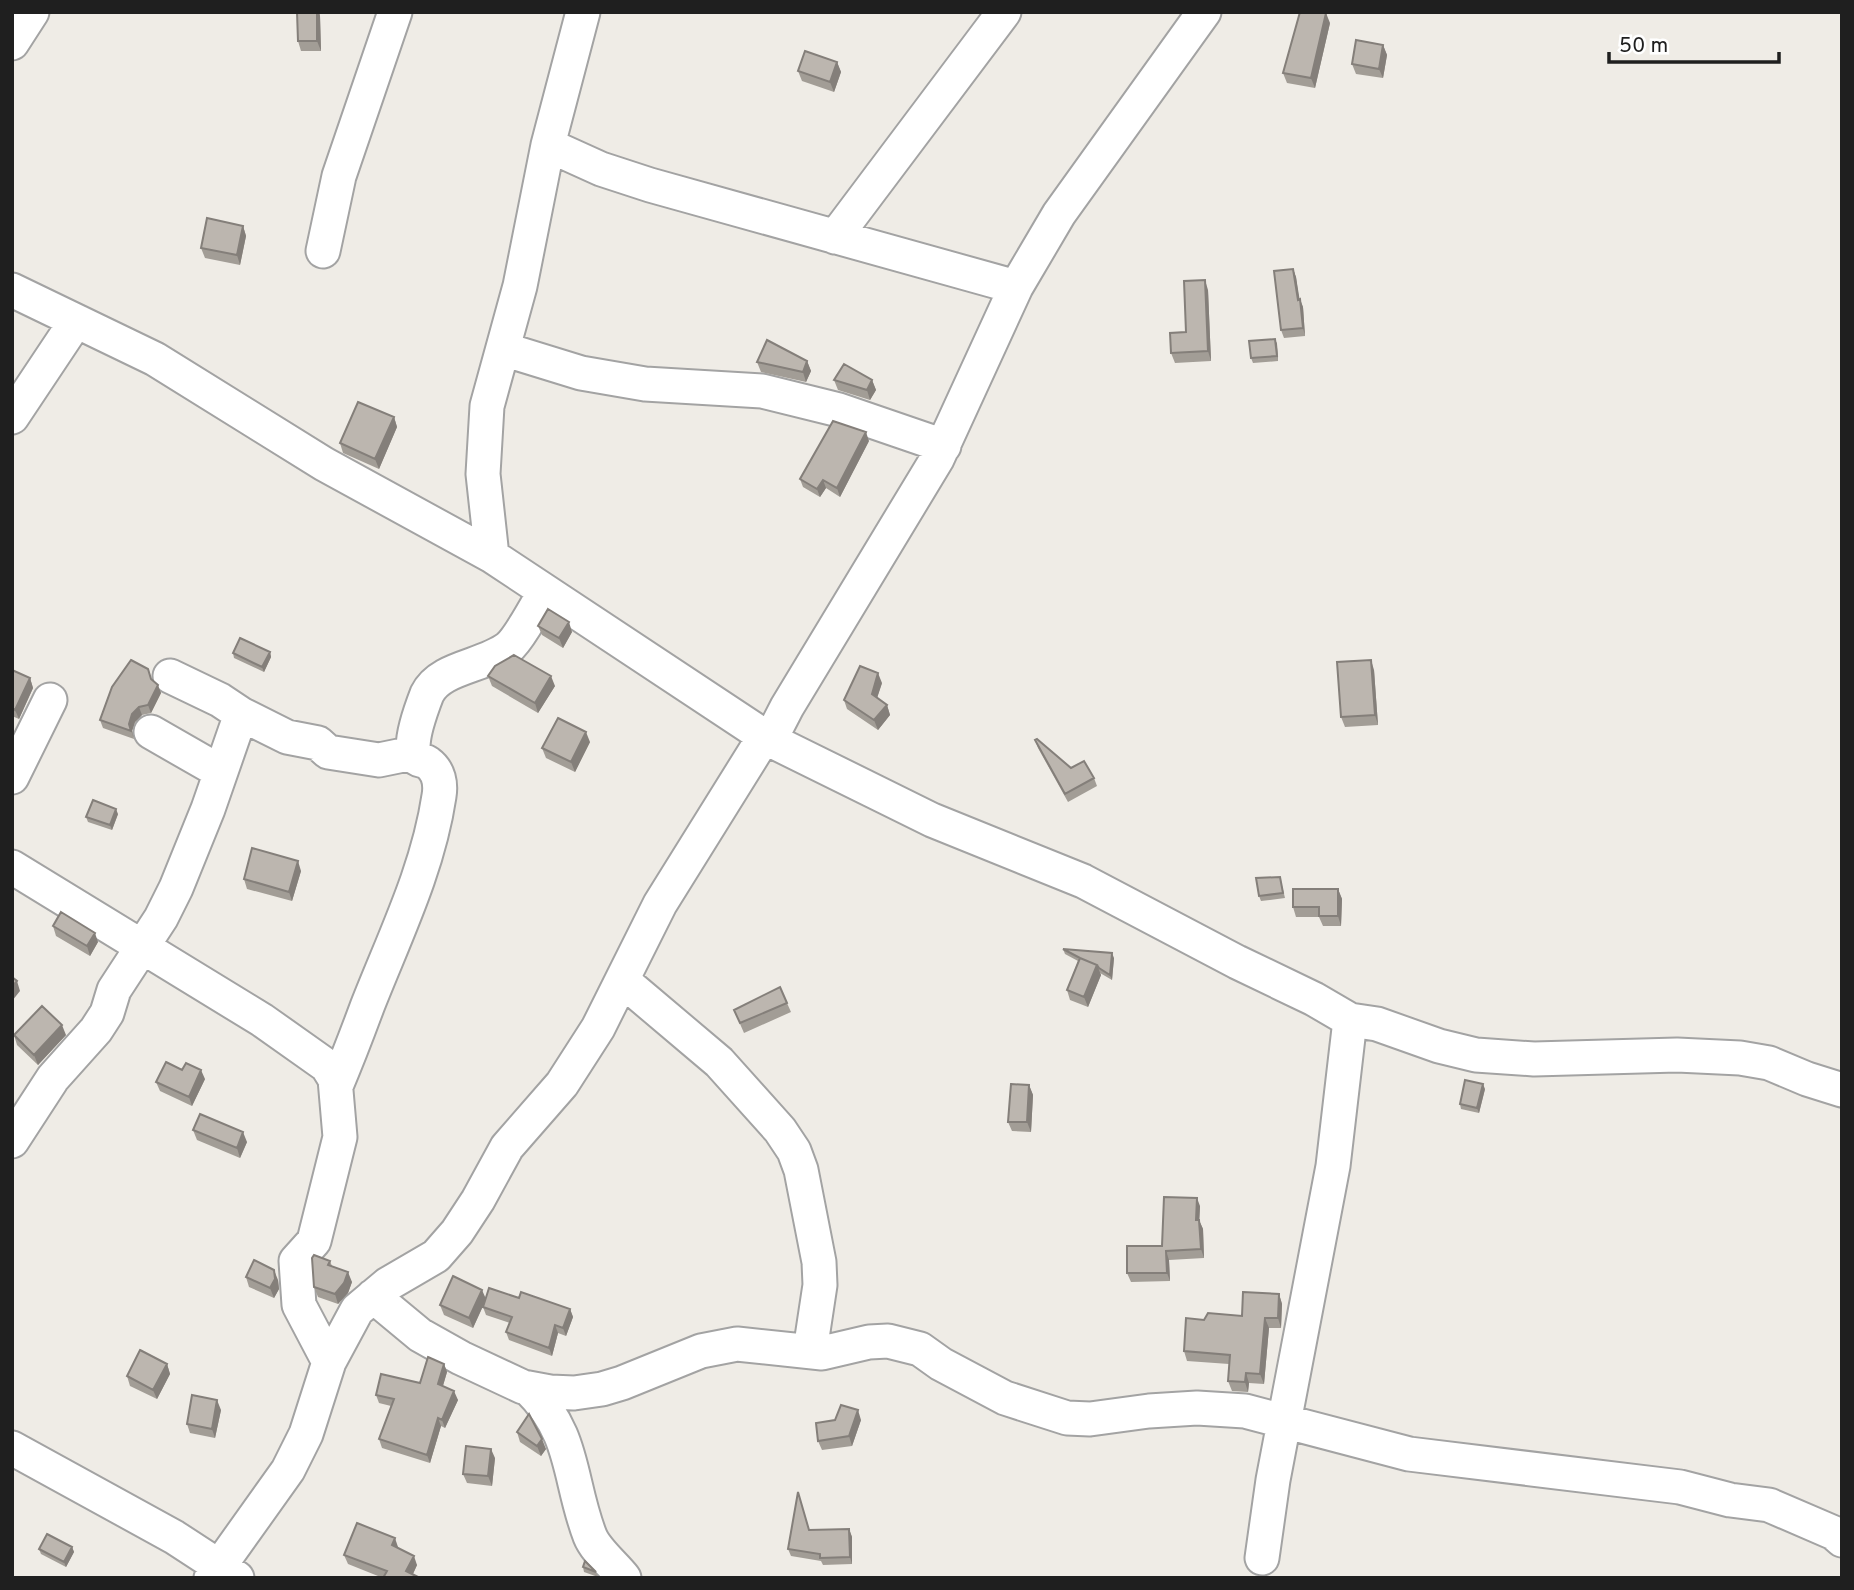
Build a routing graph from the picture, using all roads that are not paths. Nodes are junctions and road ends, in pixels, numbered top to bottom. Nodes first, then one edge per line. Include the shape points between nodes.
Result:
1 (32, 12) edge
2 (395, 12) edge
3 (583, 12) edge
4 (1004, 12) edge
5 (1204, 12) edge
6 (12, 43) edge
7 (548, 145) junction
8 (835, 237) junction
9 (323, 251) dead end
10 (1016, 287) junction
11 (12, 289) edge
12 (76, 321) junction
13 (503, 349) junction
14 (12, 417) edge
15 (944, 446) junction
16 (492, 556) junction
17 (545, 590) junction
18 (170, 676) dead end
19 (50, 700) dead end
20 (241, 714) junction
21 (151, 732) dead end
22 (767, 739) junction
23 (413, 752) junction
24 (219, 771) junction
25 (12, 777) edge
26 (12, 867) edge
27 (140, 947) junction
28 (622, 980) junction
29 (1350, 1020) junction
30 (336, 1086) junction
31 (1842, 1090) edge
32 (12, 1140) edge
33 (373, 1296) junction
34 (810, 1351) junction
35 (329, 1362) junction
36 (528, 1388) junction
37 (1285, 1423) junction
38 (12, 1448) edge
39 (1842, 1540) edge
40 (1262, 1558) dead end
41 (223, 1574) edge
42 (624, 1578) edge

1 - 6 street
2 - 9 street via 339,176
3 - 7 street
4 - 8 street
5 - 10 street via 1059,215
7 - 8 street via 650,185
7 - 13 street
8 - 10 street
10 - 15 street
11 - 12 street
12 - 14 street
12 - 16 street via 155,359 324,464
13 - 15 street via 581,373 645,384 762,391 839,410
13 - 16 street via 487,406 483,474
15 - 22 street
16 - 17 street
17 - 22 street
17 - 23 street via 511,646 433,683
18 - 20 street
19 - 25 street
20 - 23 street via 287,737 318,743 328,752 379,760
20 - 24 street
21 - 24 street
22 - 28 street via 660,904
22 - 29 street via 932,820 1083,881
23 - 30 street via 439,777 430,842
24 - 27 street via 176,888
26 - 27 street
27 - 30 street via 289,1037 327,1066
27 - 32 street via 96,1030 54,1078
28 - 33 street via 562,1084 507,1147 457,1232 436,1256
28 - 34 street via 719,1062 794,1151 820,1262
29 - 31 street via 1476,1055 1740,1058 1769,1063
29 - 37 street via 1333,1166
30 - 35 street via 340,1137 314,1241 296,1261 299,1305
33 - 35 street via 356,1310
33 - 36 street via 420,1335
34 - 36 street via 737,1344 701,1351 602,1389 574,1393
34 - 37 street via 822,1353 888,1341 920,1349 1005,1398 1067,1418 1197,1408 1245,1411
35 - 41 street via 306,1434 288,1470
36 - 42 street via 552,1415 562,1436 591,1539
37 - 39 street via 1409,1454 1680,1487 1769,1505
37 - 40 street
38 - 41 street

